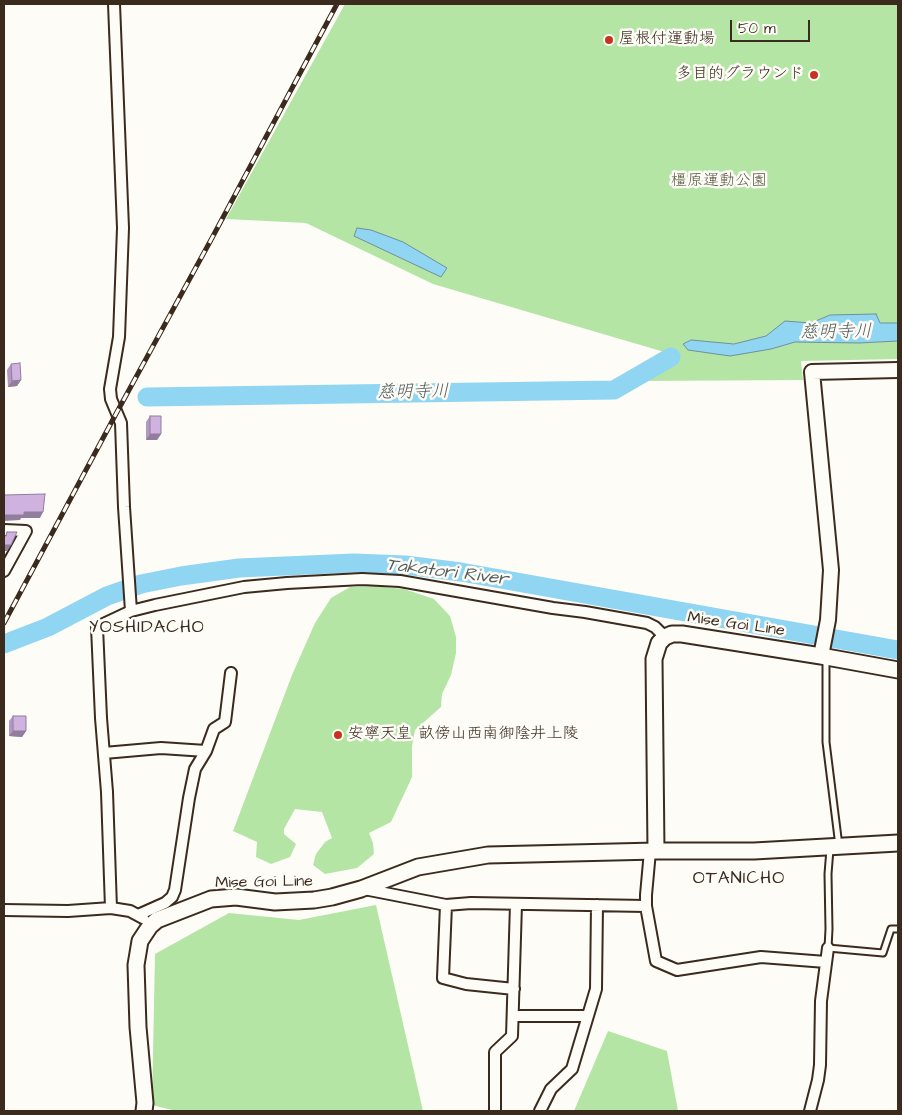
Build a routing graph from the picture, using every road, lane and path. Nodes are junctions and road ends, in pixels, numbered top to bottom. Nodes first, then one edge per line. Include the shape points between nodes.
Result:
1 (114, 4) edge
2 (898, 370) edge
3 (4, 530) edge
4 (4, 570) edge
5 (130, 608) junction
6 (665, 637) junction
7 (823, 654) junction
8 (898, 670) edge
9 (231, 673) dead end
10 (206, 751) junction
11 (104, 753) junction
12 (898, 843) edge
13 (835, 846) junction
14 (653, 851) junction
15 (361, 889) junction
16 (516, 904) junction
17 (446, 905) junction
18 (598, 905) junction
19 (646, 906) junction
20 (111, 908) junction
21 (4, 910) edge
22 (138, 915) junction
23 (150, 926) junction
24 (898, 929) edge
25 (828, 948) junction
26 (826, 962) junction
27 (514, 989) junction
28 (513, 1016) junction
29 (587, 1016) junction
30 (144, 1111) edge
31 (495, 1111) edge
32 (540, 1111) edge
33 (810, 1111) edge

1 - 5 street via 123,228 119,337 110,389 121,422
2 - 7 street via 812,372 832,570
3 - 4 street via 26,530
5 - 6 street via 244,587 380,579 648,623
5 - 11 street via 97,627
6 - 7 main road, Mise Goi Line via 682,634
6 - 14 main road, Mise Goi Line via 658,643 654,660
7 - 8 main road, Mise Goi Line
7 - 13 lane
9 - 10 street via 225,722 214,729
10 - 11 street via 160,748
10 - 22 street via 195,769 175,890 165,903
11 - 20 street
12 - 13 main road, Mise Goi Line
13 - 14 main road, Mise Goi Line via 754,851
13 - 25 lane via 828,869
14 - 15 main road, Mise Goi Line via 474,857 404,871
14 - 19 street
15 - 17 street
15 - 23 main road, Mise Goi Line via 332,898 295,902 211,899 166,916
16 - 17 street
16 - 18 street
16 - 27 street
17 - 27 street via 443,978
18 - 19 street
18 - 29 street via 596,982
19 - 26 street via 656,961 678,970 761,957
20 - 21 street
20 - 22 street
22 - 23 street
23 - 30 main road via 140,941 136,965
24 - 25 lane via 891,929 884,953
25 - 26 street
26 - 33 street via 821,1002 820,1065
27 - 28 street
28 - 29 street
28 - 31 street via 512,1036 494,1052
29 - 32 street via 572,1069 551,1089

